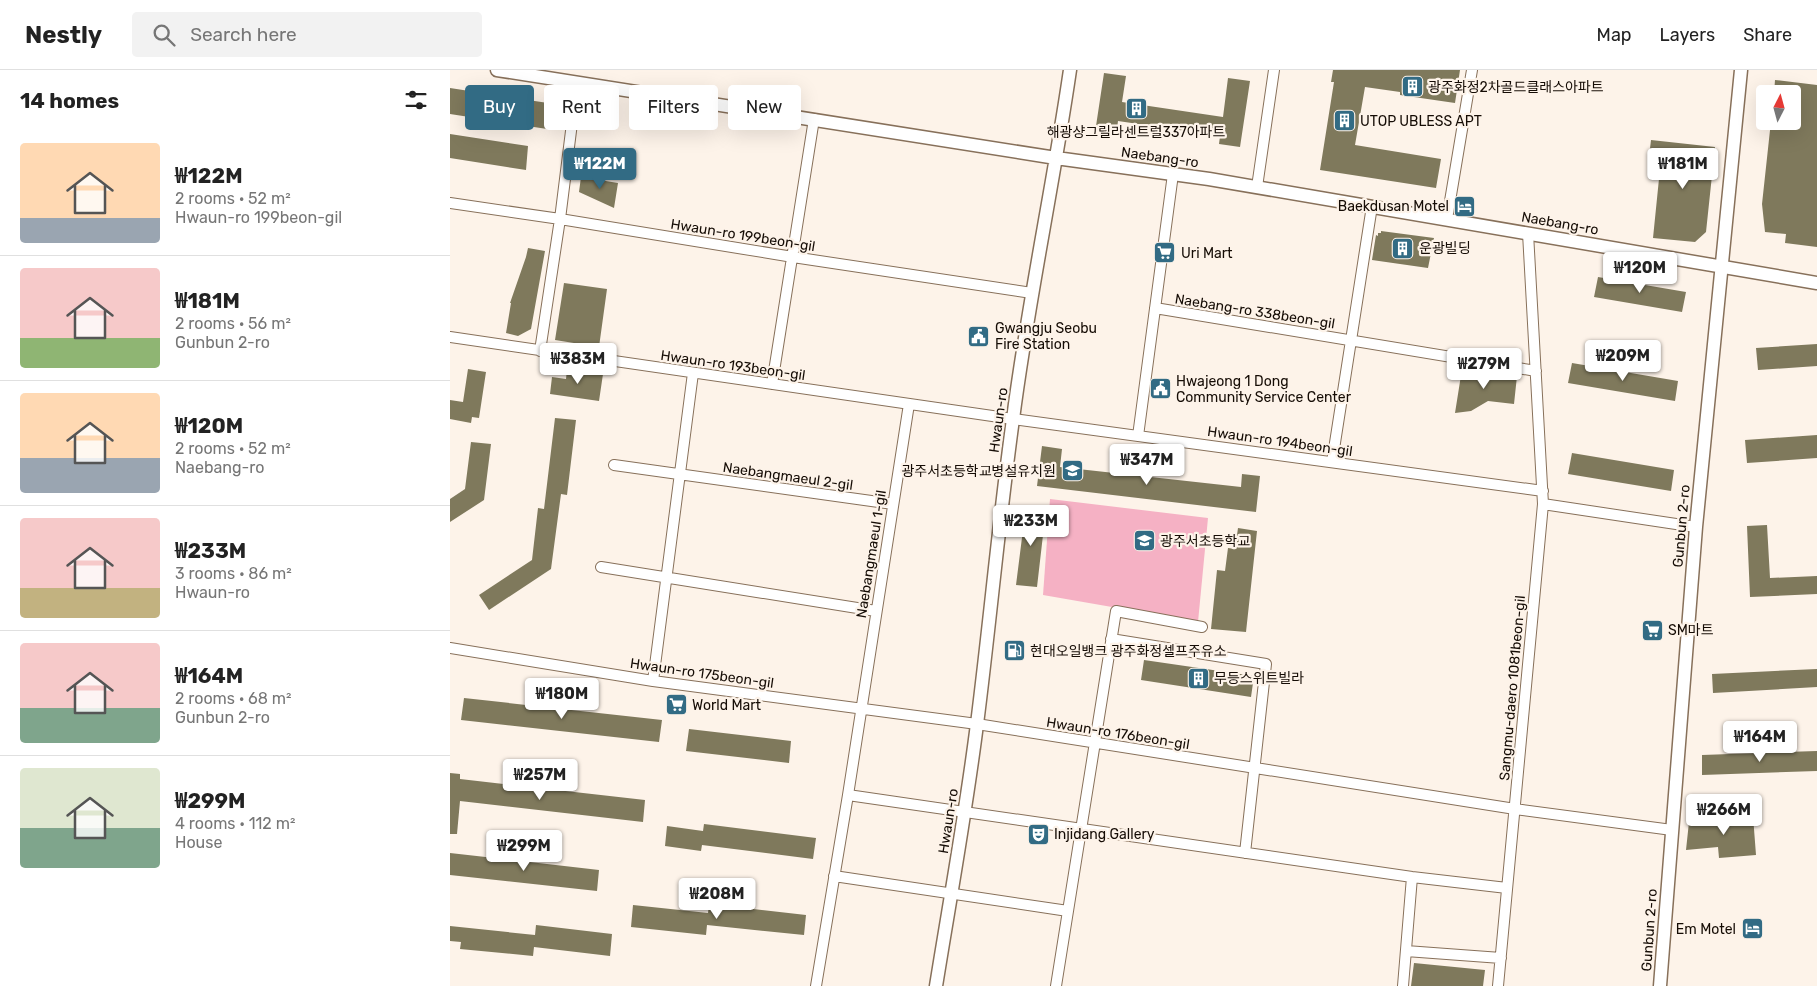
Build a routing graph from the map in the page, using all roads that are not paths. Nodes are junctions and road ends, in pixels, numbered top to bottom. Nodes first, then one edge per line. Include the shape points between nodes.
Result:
1 (497, 70) edge
2 (1070, 70) edge
3 (1274, 70) edge
4 (1472, 70) edge
5 (1741, 70) edge
6 (577, 83) junction
7 (814, 119) junction
8 (1056, 158) junction
9 (1173, 174) junction
10 (1257, 187) junction
11 (450, 203) edge
12 (1372, 206) junction
13 (560, 219) junction
14 (1447, 219) junction
15 (1528, 233) junction
16 (793, 257) junction
17 (1721, 266) junction
18 (1817, 283) edge
19 (1032, 293) junction
20 (1155, 308) junction
21 (450, 337) edge
22 (1351, 340) junction
23 (540, 350) junction
24 (1536, 371) junction
25 (693, 373) junction
26 (772, 384) junction
27 (908, 404) junction
28 (1013, 419) junction
29 (1138, 436) junction
30 (1332, 462) junction
31 (614, 465) dead end
32 (680, 474) junction
33 (1543, 491) junction
34 (893, 504) junction
35 (1543, 504) junction
36 (1696, 527) junction
37 (601, 567) dead end
38 (666, 578) junction
39 (876, 611) junction
40 (1202, 627) dead end
41 (1112, 635) junction
42 (450, 648) edge
43 (653, 681) junction
44 (861, 708) junction
45 (977, 724) junction
46 (1094, 743) junction
47 (1255, 768) junction
48 (848, 795) junction
49 (1515, 809) junction
50 (965, 811) junction
51 (1081, 829) junction
52 (1672, 830) junction
53 (1245, 853) junction
54 (834, 876) junction
55 (1412, 877) junction
56 (1507, 888) junction
57 (951, 894) junction
58 (1068, 911) junction
59 (1406, 951) junction
60 (1501, 958) junction
61 (816, 986) edge
62 (936, 986) edge
63 (1056, 986) edge
64 (1403, 986) edge
65 (1498, 986) edge
66 (1660, 986) edge

1 - 6 street, Naebang-ro
2 - 8 street, Hwaun-ro
3 - 10 street
4 - 14 street
5 - 17 street, Gunbun 2-ro
6 - 7 street, Naebang-ro
6 - 13 street
7 - 8 street, Naebang-ro
7 - 16 street
8 - 9 street, Naebang-ro
8 - 19 street, Hwaun-ro
9 - 10 street, Naebang-ro
9 - 20 street, Naebang-ro 338beon-gil
10 - 12 street, Naebang-ro
11 - 13 street, Hwaun-ro 199beon-gil
12 - 14 street, Naebang-ro
12 - 22 street
13 - 16 street, Hwaun-ro 199beon-gil
13 - 23 street
14 - 15 street, Naebang-ro
15 - 17 street, Naebang-ro
15 - 24 street, Sangmu-daero 1081beon-gil
16 - 19 street, Hwaun-ro 199beon-gil
16 - 26 street
17 - 18 street, Naebang-ro
17 - 36 street, Gunbun 2-ro
19 - 28 street, Hwaun-ro
20 - 22 street, Naebang-ro 338beon-gil
20 - 29 street, Naebang-ro 338beon-gil
21 - 23 street, Hwaun-ro 193beon-gil
22 - 24 street, Naebang-ro 338beon-gil
22 - 30 street
23 - 25 street, Hwaun-ro 193beon-gil
24 - 33 street, Sangmu-daero 1081beon-gil
25 - 26 street, Hwaun-ro 193beon-gil
25 - 32 street
26 - 27 street, Hwaun-ro 193beon-gil
27 - 28 street, Hwaun-ro 193beon-gil
27 - 34 street, Naebangmaeul 1-gil
28 - 29 street, Hwaun-ro 194beon-gil
28 - 45 street, Hwaun-ro
29 - 30 street, Hwaun-ro 194beon-gil
30 - 33 street, Hwaun-ro 194beon-gil
31 - 32 street, Naebangmaeul 2-gil
32 - 34 street, Naebangmaeul 2-gil
32 - 38 street
33 - 35 street, Sangmu-daero 1081beon-gil
34 - 39 street, Naebangmaeul 1-gil
35 - 36 street
35 - 49 street, Sangmu-daero 1081beon-gil
36 - 52 street, Gunbun 2-ro
37 - 38 street
38 - 39 street
38 - 43 street
39 - 44 street, Naebangmaeul 1-gil
40 - 41 street via 1116,611
41 - 46 street
41 - 47 street via 1266,664
42 - 43 street, Hwaun-ro 175beon-gil
43 - 44 street, Hwaun-ro 175beon-gil
44 - 45 street, Hwaun-ro 175beon-gil
44 - 48 street
45 - 46 street, Hwaun-ro 176beon-gil
45 - 50 street, Hwaun-ro
46 - 47 street, Hwaun-ro 176beon-gil
46 - 51 street
47 - 49 street, Hwaun-ro 176beon-gil
47 - 53 street
48 - 50 street
48 - 54 street
49 - 52 street, Hwaun-ro 176beon-gil
49 - 56 street, Sangmu-daero 1081beon-gil
50 - 51 street
50 - 57 street, Hwaun-ro
51 - 53 street
51 - 58 street
52 - 66 street, Gunbun 2-ro
53 - 55 street
54 - 57 street
54 - 61 street
55 - 56 street
55 - 59 street
56 - 60 street, Sangmu-daero 1081beon-gil
57 - 58 street
57 - 62 street, Hwaun-ro
58 - 63 street
59 - 60 street
59 - 64 street
60 - 65 street, Sangmu-daero 1081beon-gil

